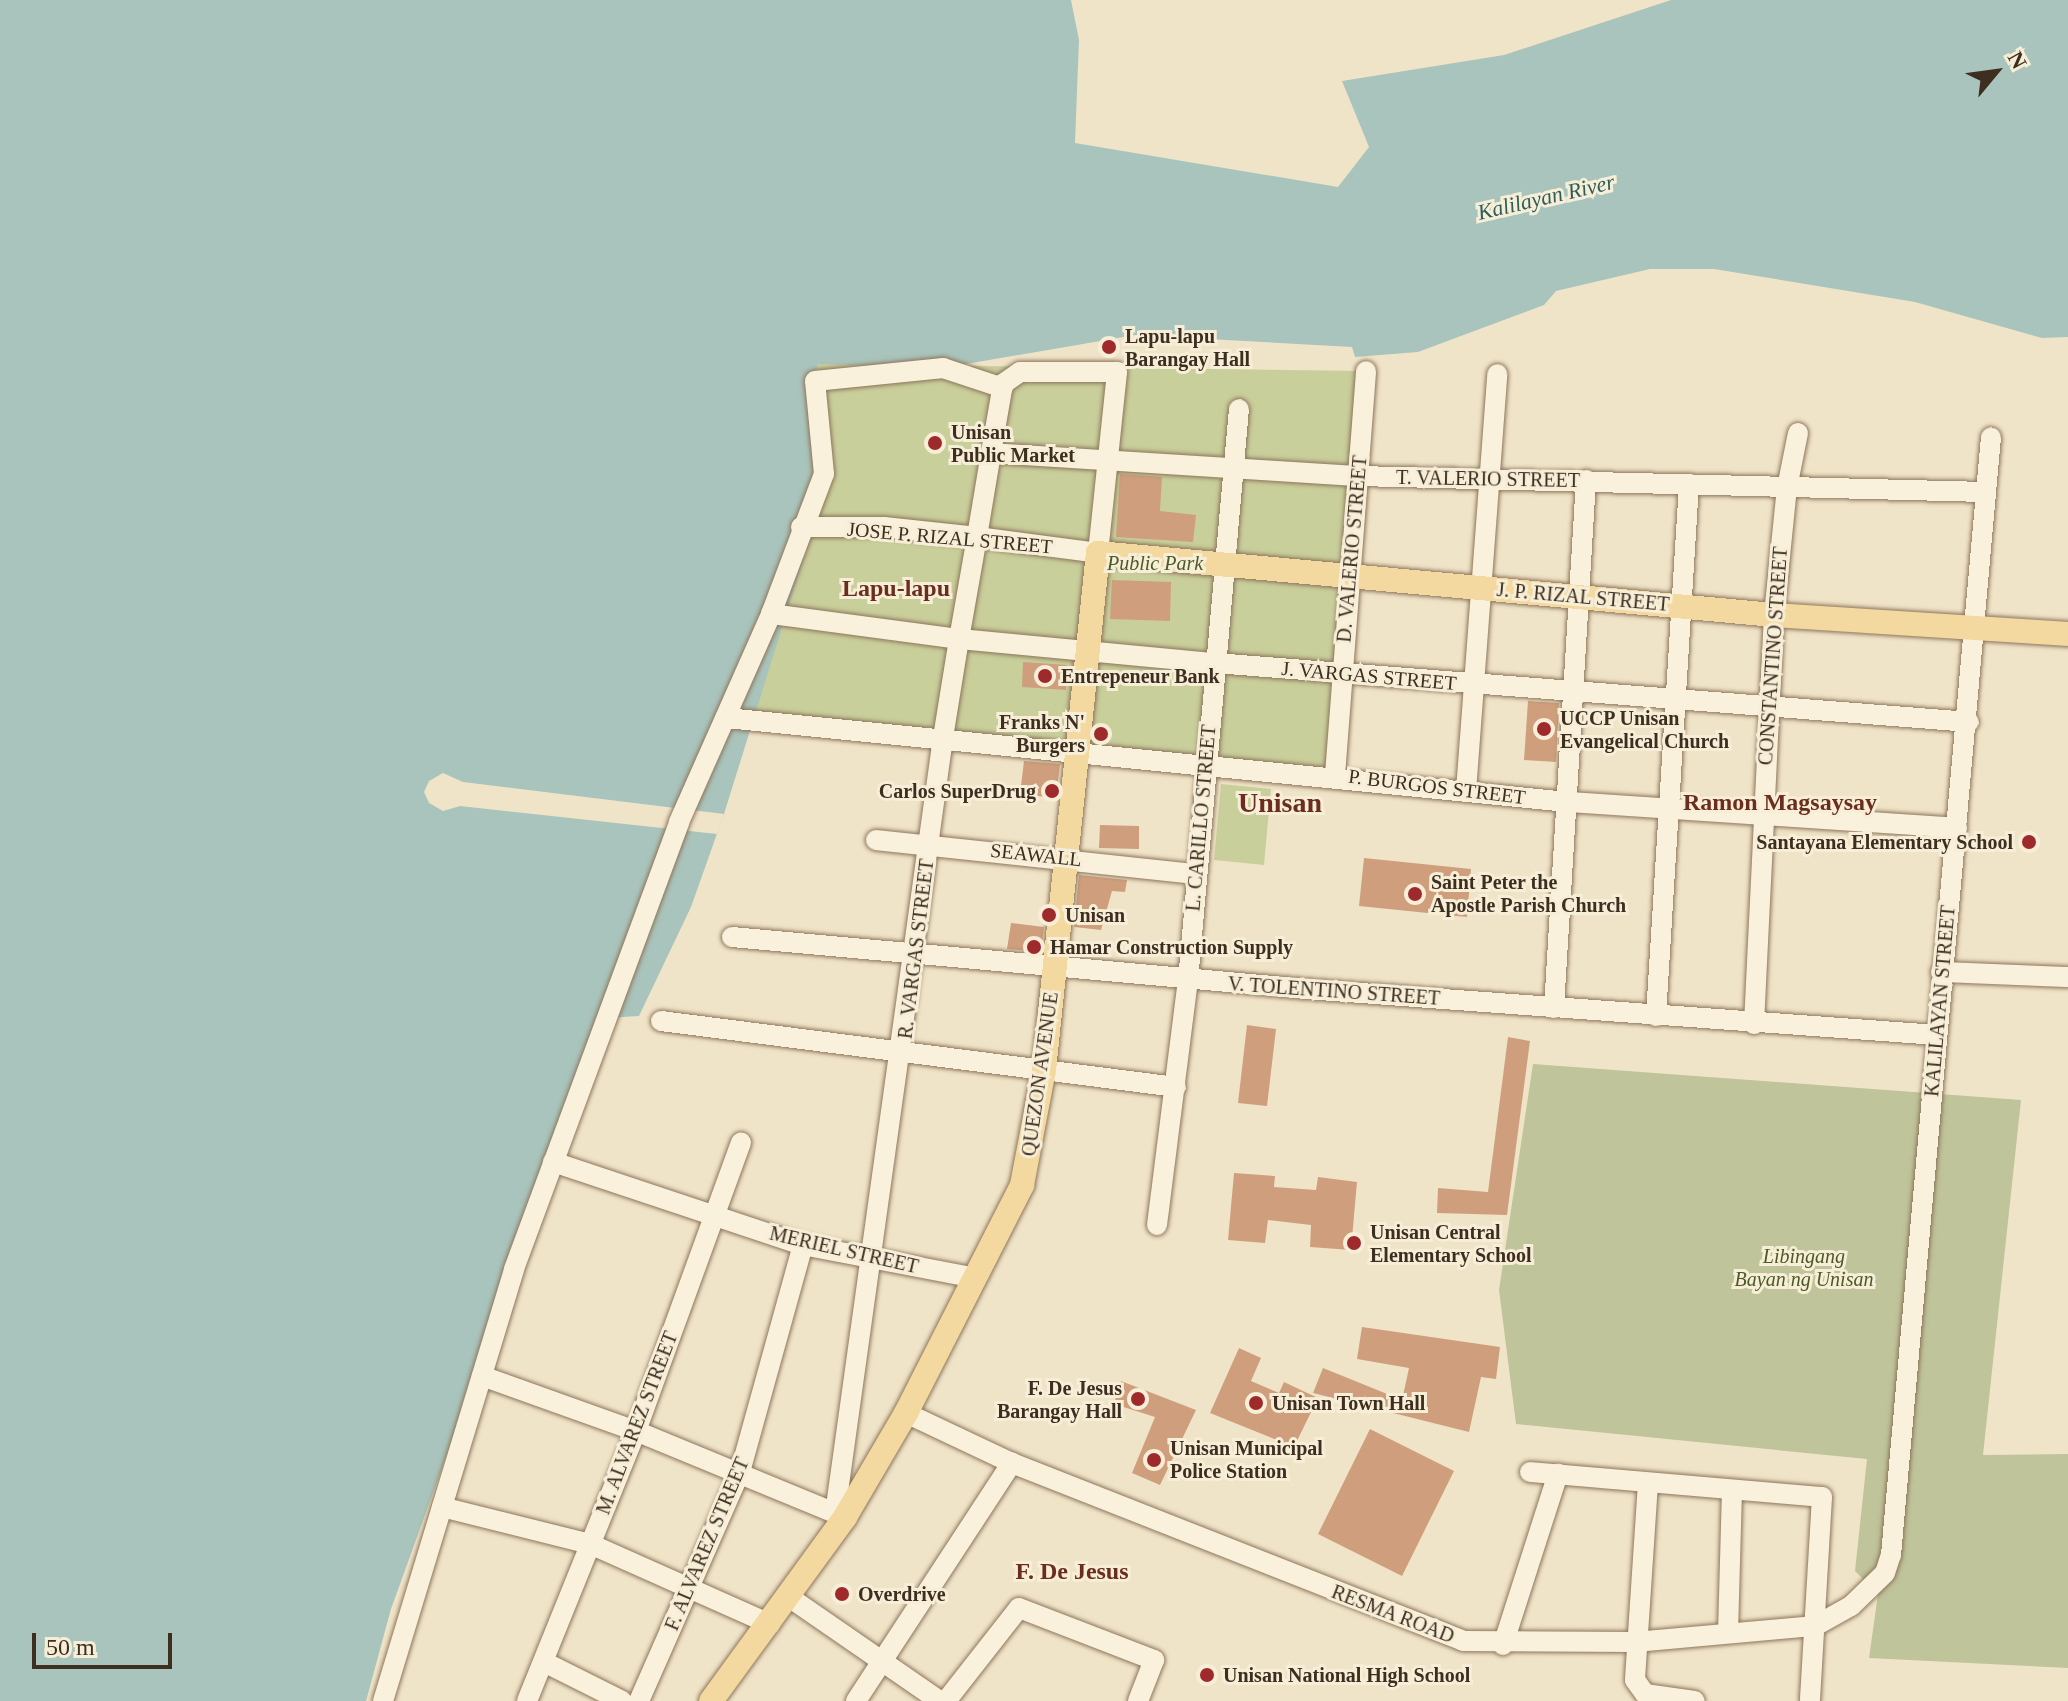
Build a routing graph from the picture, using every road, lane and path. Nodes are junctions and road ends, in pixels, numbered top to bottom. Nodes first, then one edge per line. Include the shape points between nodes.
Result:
1 (1366, 371) dead end
2 (1497, 374) dead end
3 (1005, 382) junction
4 (1239, 409) dead end
5 (1798, 433) dead end
6 (1991, 437) dead end
7 (991, 453) junction
8 (1107, 461) junction
9 (1235, 467) junction
10 (1358, 476) junction
11 (1491, 480) junction
12 (1586, 480) junction
13 (1689, 484) junction
14 (1787, 488) junction
15 (1986, 492) junction
16 (801, 527) junction
17 (977, 537) junction
18 (1098, 553) junction
19 (1228, 567) junction
20 (1350, 577) junction
21 (1480, 589) junction
22 (1577, 595) junction
23 (1681, 606) junction
24 (771, 614) junction
25 (1774, 615) junction
26 (1971, 627) junction
27 (2068, 634) edge
28 (959, 639) junction
29 (1089, 650) junction
30 (1215, 663) junction
31 (1342, 673) junction
32 (1470, 685) junction
33 (1572, 692) junction
34 (1674, 698) junction
35 (1769, 705) junction
36 (726, 718) junction
37 (1969, 722) junction
38 (943, 738) junction
39 (1078, 751) junction
40 (1204, 766) junction
41 (1335, 775) junction
42 (1466, 791) junction
43 (1568, 802) junction
44 (1668, 809) junction
45 (1762, 812) junction
46 (1957, 828) junction
47 (876, 840) dead end
48 (929, 845) junction
49 (1065, 857) junction
50 (1195, 874) junction
51 (732, 937) dead end
52 (917, 953) junction
53 (1053, 968) junction
54 (1941, 972) junction
55 (2068, 977) edge
56 (1188, 980) junction
57 (1554, 1008) junction
58 (1656, 1016) junction
59 (661, 1021) dead end
60 (1754, 1024) junction
61 (1937, 1035) junction
62 (903, 1054) junction
63 (1044, 1070) junction
64 (1176, 1087) junction
65 (741, 1142) dead end
66 (553, 1162) junction
67 (714, 1216) junction
68 (1157, 1225) dead end
69 (803, 1245) junction
70 (873, 1259) junction
71 (976, 1278) junction
72 (482, 1376) junction
73 (906, 1413) junction
74 (636, 1431) junction
75 (1012, 1463) junction
76 (740, 1472) junction
77 (1530, 1472) dead end
78 (1558, 1474) junction
79 (1648, 1483) junction
80 (1732, 1490) junction
81 (442, 1507) junction
82 (840, 1515) junction
83 (590, 1544) junction
84 (1890, 1564) joint
85 (691, 1587) junction
86 (789, 1597) junction
87 (770, 1624) junction
88 (1815, 1626) junction
89 (1728, 1633) junction
90 (1635, 1642) junction
91 (1503, 1645) junction
92 (546, 1663) junction
93 (884, 1664) junction
94 (383, 1701) edge
95 (527, 1701) edge
96 (622, 1701) edge
97 (639, 1701) edge
98 (711, 1701) edge
99 (856, 1701) edge
100 (943, 1701) edge
101 (1138, 1701) edge
102 (1695, 1701) edge
103 (1810, 1701) edge

1 - 10 street, D. VALERIO STREET
2 - 11 street
3 - 7 street, R. VARGAS STREET
3 - 8 street via 1020,372 1117,372
3 - 16 street via 943,368 815,381 824,474
4 - 9 street, L. CARILLO STREET
5 - 14 street, CONSTANTINO STREET
6 - 15 street, KALILAYAN STREET
7 - 8 street, T. VALERIO STREET
7 - 17 street, R. VARGAS STREET
8 - 9 street, T. VALERIO STREET
8 - 18 street
9 - 10 street, T. VALERIO STREET
9 - 19 street, L. CARILLO STREET
10 - 11 street, T. VALERIO STREET
10 - 20 street, D. VALERIO STREET
11 - 12 street, T. VALERIO STREET
11 - 21 street
12 - 13 street, T. VALERIO STREET
12 - 22 street
13 - 14 street, T. VALERIO STREET
13 - 23 street
14 - 15 street, T. VALERIO STREET
14 - 25 street, CONSTANTINO STREET
15 - 26 street, KALILAYAN STREET
16 - 17 street, JOSE P. RIZAL STREET via 884,527
16 - 24 street
17 - 18 street, JOSE P. RIZAL STREET
17 - 28 street, R. VARGAS STREET
18 - 19 main road, J. P. RIZAL STREET
18 - 29 main road, QUEZON AVENUE
19 - 20 main road, J. P. RIZAL STREET
19 - 30 street, L. CARILLO STREET
20 - 21 main road, J. P. RIZAL STREET
20 - 31 street, D. VALERIO STREET
21 - 22 main road, J. P. RIZAL STREET
21 - 32 street
22 - 23 main road, J. P. RIZAL STREET
22 - 33 street
23 - 25 main road, J. P. RIZAL STREET
23 - 34 street
24 - 28 street, J. VARGAS STREET
24 - 36 street
25 - 26 main road, J. P. RIZAL STREET
25 - 35 street, CONSTANTINO STREET
26 - 27 main road, J. P. RIZAL STREET
26 - 37 street, KALILAYAN STREET
28 - 29 street, J. VARGAS STREET
28 - 38 street, R. VARGAS STREET
29 - 30 street, J. VARGAS STREET
29 - 39 main road, QUEZON AVENUE
30 - 31 street, J. VARGAS STREET
30 - 40 street, L. CARILLO STREET
31 - 32 street, J. VARGAS STREET
31 - 41 street, D. VALERIO STREET
32 - 33 street, J. VARGAS STREET
32 - 42 street
33 - 34 street, J. VARGAS STREET
33 - 43 street
34 - 35 street, J. VARGAS STREET
34 - 44 street
35 - 37 street, J. VARGAS STREET
35 - 45 street, CONSTANTINO STREET
36 - 38 street, P. BURGOS STREET
36 - 66 street via 679,822
37 - 46 street, KALILAYAN STREET
38 - 39 street, P. BURGOS STREET
38 - 48 street, R. VARGAS STREET
39 - 40 street, P. BURGOS STREET
39 - 49 main road, QUEZON AVENUE
40 - 41 street, P. BURGOS STREET
40 - 50 street, L. CARILLO STREET
41 - 42 street, P. BURGOS STREET
42 - 43 street, P. BURGOS STREET
43 - 44 street, P. BURGOS STREET
43 - 57 street
44 - 45 street, P. BURGOS STREET
44 - 58 street
45 - 46 street, P. BURGOS STREET
45 - 60 street, CONSTANTINO STREET
46 - 54 street, KALILAYAN STREET
47 - 48 street, SEAWALL
48 - 49 street, SEAWALL
48 - 52 street, R. VARGAS STREET
49 - 50 street, SEAWALL
49 - 53 main road, QUEZON AVENUE
50 - 56 street, L. CARILLO STREET
51 - 52 street, V. TOLENTINO STREET
52 - 53 street, V. TOLENTINO STREET
52 - 62 street, R. VARGAS STREET
53 - 56 street, V. TOLENTINO STREET
53 - 63 main road, QUEZON AVENUE
54 - 55 street
54 - 61 street, KALILAYAN STREET
56 - 57 street, V. TOLENTINO STREET
56 - 64 street, L. CARILLO STREET
57 - 58 street, V. TOLENTINO STREET
58 - 60 street, V. TOLENTINO STREET
59 - 62 street
60 - 61 street, V. TOLENTINO STREET
61 - 84 street, KALILAYAN STREET
62 - 63 street
62 - 70 street, R. VARGAS STREET
63 - 64 street
63 - 71 main road, QUEZON AVENUE via 1022,1185
64 - 68 street, L. CARILLO STREET
65 - 67 street, M. ALVAREZ STREET
66 - 67 street, MERIEL STREET
66 - 72 street
67 - 69 street, MERIEL STREET
67 - 74 street, M. ALVAREZ STREET
69 - 70 street, MERIEL STREET
69 - 76 street, F. ALVAREZ STREET
70 - 71 street, MERIEL STREET
70 - 82 street, R. VARGAS STREET
71 - 73 main road, QUEZON AVENUE
72 - 74 street
72 - 81 street
73 - 75 street, RESMA ROAD
73 - 82 main road, QUEZON AVENUE
74 - 76 street
74 - 83 street, M. ALVAREZ STREET
75 - 91 street, RESMA ROAD via 1446,1636
75 - 93 street
76 - 82 street
76 - 85 street, F. ALVAREZ STREET
77 - 78 street
78 - 79 street
78 - 91 street
79 - 80 street
79 - 90 street
80 - 88 street via 1822,1497
80 - 89 street
81 - 83 street
81 - 94 street
82 - 86 main road, QUEZON AVENUE
83 - 85 street
83 - 92 street, M. ALVAREZ STREET
84 - 88 street, RESMA ROAD via 1851,1606
85 - 87 street
85 - 97 street, F. ALVAREZ STREET
86 - 87 main road, QUEZON AVENUE
86 - 93 street
87 - 98 main road, QUEZON AVENUE
88 - 89 street, RESMA ROAD
88 - 103 street
89 - 90 street, RESMA ROAD
90 - 91 street, RESMA ROAD
90 - 102 street via 1640,1691
92 - 95 street, M. ALVAREZ STREET
92 - 96 street
93 - 99 street
93 - 100 street
100 - 101 street via 1019,1608 1154,1660

